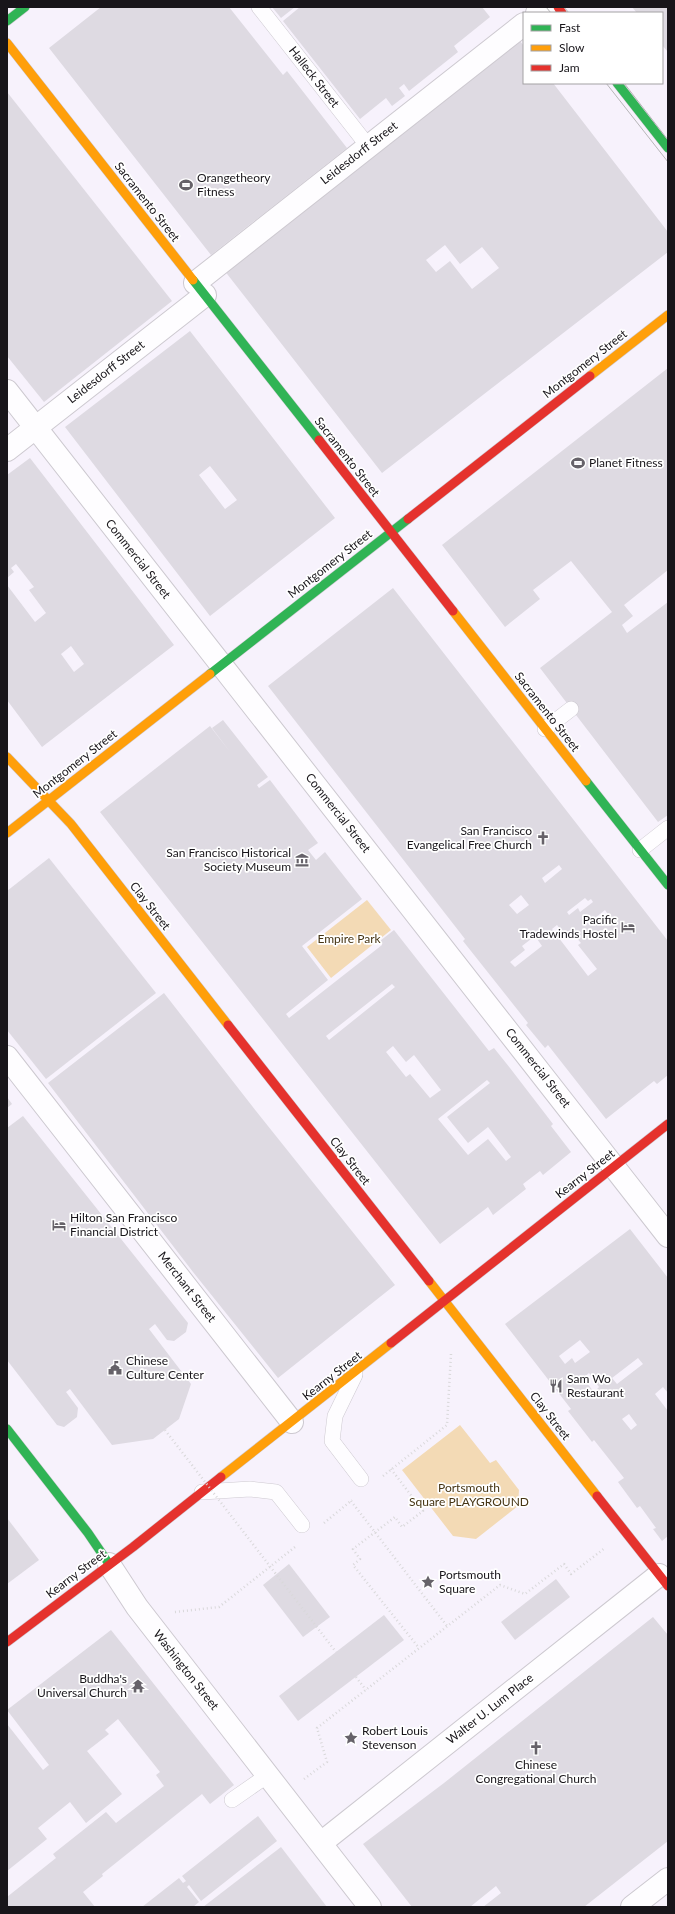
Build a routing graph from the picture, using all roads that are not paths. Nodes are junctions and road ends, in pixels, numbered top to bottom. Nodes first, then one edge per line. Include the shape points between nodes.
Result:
1 (25, 7) edge
2 (259, 7) edge
3 (7, 21) edge
4 (523, 25) edge
5 (7, 43) edge
6 (618, 84) edge
7 (368, 146) junction
8 (668, 148) edge
9 (200, 289) junction
10 (668, 315) edge
11 (7, 391) edge
12 (36, 428) junction
13 (7, 450) edge
14 (390, 532) junction
15 (221, 665) junction
16 (571, 709) dead end
17 (545, 729) junction
18 (7, 757) edge
19 (48, 802) junction
20 (668, 828) edge
21 (7, 833) edge
22 (640, 850) junction
23 (668, 885) edge
24 (7, 1057) edge
25 (668, 1124) edge
26 (614, 1167) junction
27 (668, 1236) edge
28 (443, 1301) junction
29 (356, 1372) junction
30 (292, 1422) junction
31 (7, 1429) edge
32 (361, 1479) dead end
33 (202, 1492) junction
34 (302, 1525) dead end
35 (109, 1564) junction
36 (664, 1580) edge
37 (7, 1642) edge
38 (268, 1775) junction
39 (232, 1800) dead end
40 (321, 1844) junction
41 (668, 1879) edge
42 (367, 1906) edge
43 (632, 1907) edge

1 - 3 street
2 - 7 lane, Halleck Street
4 - 7 street, Leidesdorff Street
5 - 9 street, Sacramento Street
6 - 8 street
7 - 9 street, Leidesdorff Street
9 - 12 street, Leidesdorff Street
9 - 14 street, Sacramento Street
10 - 14 street, Montgomery Street
11 - 12 street, Commercial Street
12 - 13 street, Leidesdorff Street
12 - 15 street, Commercial Street
14 - 15 street, Montgomery Street
14 - 17 street, Sacramento Street
15 - 19 street, Montgomery Street
15 - 26 street, Commercial Street
16 - 17 lane
17 - 22 street, Sacramento Street
18 - 19 street, Clay Street
19 - 21 street, Montgomery Street
19 - 28 street, Clay Street via 71,824
20 - 22 lane
22 - 23 street, Sacramento Street
24 - 30 street, Merchant Street
25 - 26 street, Kearny Street
26 - 27 street, Commercial Street
26 - 28 street, Kearny Street
28 - 29 street, Kearny Street
28 - 36 street, Clay Street
29 - 30 street, Kearny Street
29 - 32 lane via 335,1416 332,1441
30 - 33 street, Kearny Street
31 - 35 street, Washington Street
33 - 34 lane via 250,1489 276,1492
33 - 35 street, Kearny Street
35 - 37 street, Kearny Street
35 - 38 street, Washington Street via 137,1607
36 - 40 street, Walter U. Lum Place
38 - 39 lane
38 - 40 street, Washington Street
40 - 42 street, Washington Street
41 - 43 street

